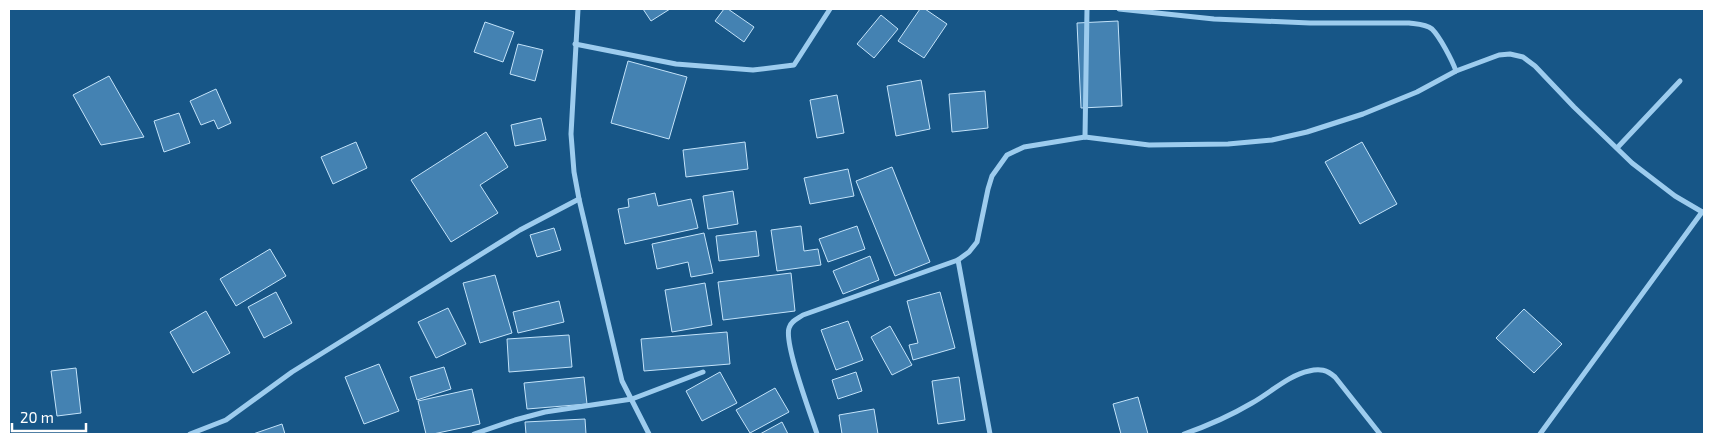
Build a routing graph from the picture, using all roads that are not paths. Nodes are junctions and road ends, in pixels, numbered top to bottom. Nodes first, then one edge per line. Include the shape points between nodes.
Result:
1 (578, 9) edge
2 (830, 9) edge
3 (1087, 9) edge
4 (1119, 9) edge
5 (575, 44) junction
6 (1456, 71) junction
7 (1680, 81) dead end
8 (1085, 137) junction
9 (1617, 148) junction
10 (579, 199) junction
11 (1703, 213) edge
12 (958, 260) junction
13 (703, 372) dead end
14 (632, 399) junction
15 (190, 434) edge
16 (474, 434) edge
17 (649, 434) edge
18 (817, 434) edge
19 (990, 434) edge
20 (1184, 434) edge
21 (1380, 434) edge
22 (1540, 434) edge

1 - 5 street
2 - 5 street via 794,65 753,70 676,64
3 - 8 street
4 - 6 street via 1214,19 1422,24 1432,29
5 - 10 street via 571,134
6 - 8 street via 1417,92 1363,114 1272,140 1149,145
6 - 9 street via 1499,55 1523,57
7 - 9 street
8 - 12 street via 1024,147 1007,156 992,176 977,242
9 - 11 street via 1675,196
10 - 14 street via 622,381
10 - 15 street via 520,230 292,372 226,420
11 - 22 street
12 - 18 street via 803,315 792,322 789,344
12 - 19 street
13 - 14 street
14 - 16 street via 545,412
14 - 17 street
20 - 21 street via 1207,426 1285,382 1316,369 1335,377

